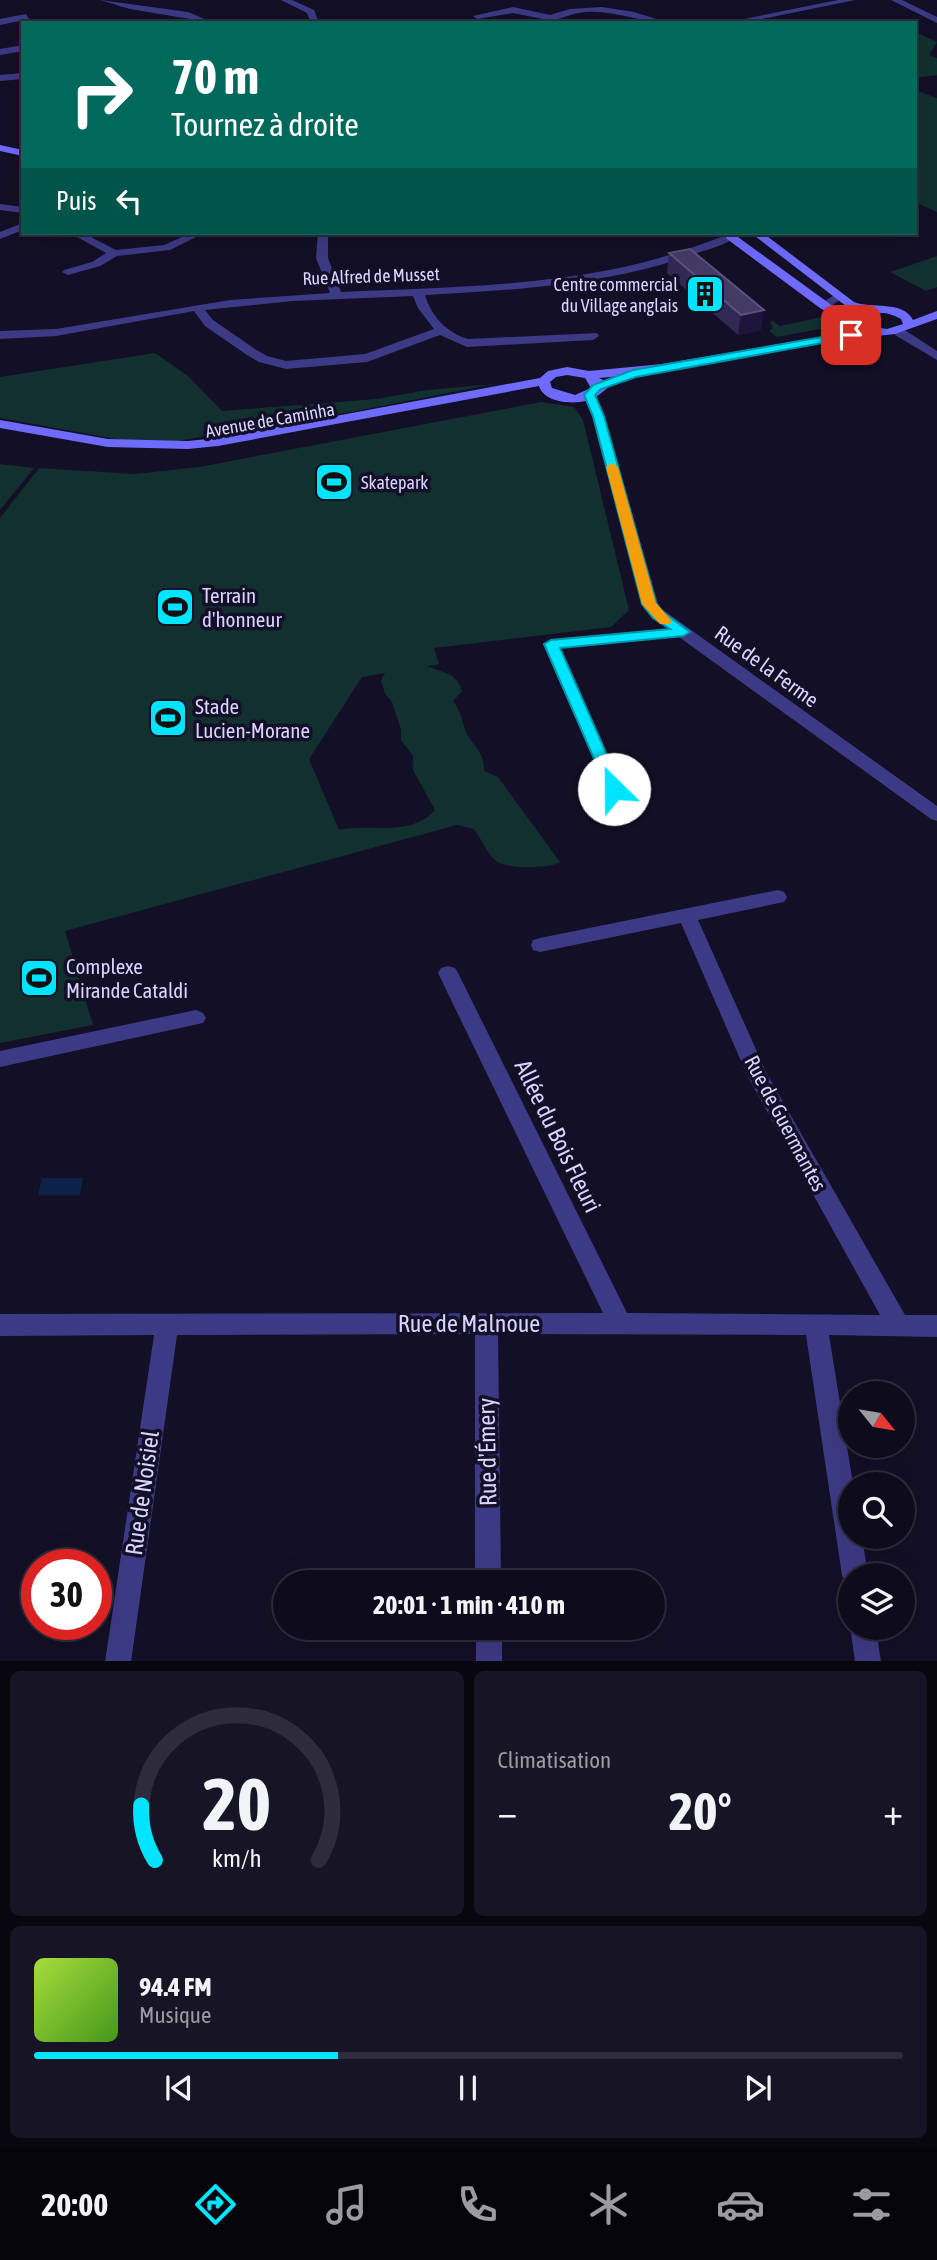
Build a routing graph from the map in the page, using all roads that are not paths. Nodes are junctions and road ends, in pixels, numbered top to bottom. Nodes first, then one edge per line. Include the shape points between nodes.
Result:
1 (104, 0) edge
2 (285, 0) edge
3 (851, 0) edge
4 (895, 0) edge
5 (477, 16) dead end
6 (26, 17) dead end
7 (748, 19) dead end
8 (544, 20) edge
9 (937, 20) edge
10 (205, 21) edge
11 (314, 21) edge
12 (659, 21) edge
13 (0, 22) edge
14 (0, 39) edge
15 (5, 51) edge
16 (21, 76) edge
17 (0, 78) edge
18 (0, 148) edge
19 (21, 153) edge
20 (0, 207) edge
21 (21, 210) edge
22 (21, 227) edge
23 (79, 235) edge
24 (195, 235) edge
25 (323, 235) edge
26 (734, 235) edge
27 (759, 235) edge
28 (0, 236) edge
29 (114, 253) junction
30 (804, 269) junction
31 (68, 272) dead end
32 (781, 274) junction
33 (418, 291) junction
34 (336, 293) junction
35 (840, 296) junction
36 (824, 306) junction
37 (197, 307) junction
38 (934, 316) edge
39 (862, 319) junction
40 (903, 324) junction
41 (442, 330) junction
42 (878, 332) junction
43 (0, 335) edge
44 (593, 336) dead end
45 (832, 337) junction
46 (937, 356) edge
47 (633, 374) junction
48 (589, 375) junction
49 (545, 386) junction
50 (593, 391) junction
51 (0, 424) edge
52 (0, 431) edge
53 (652, 609) junction
54 (683, 632) junction
55 (618, 638) junction
56 (637, 786) dead end
57 (937, 815) edge
58 (778, 897) dead end
59 (687, 915) junction
60 (540, 945) dead end
61 (448, 972) dead end
62 (196, 1018) dead end
63 (0, 1059) edge
64 (486, 1323) junction
65 (620, 1323) junction
66 (0, 1325) edge
67 (167, 1325) junction
68 (898, 1325) junction
69 (817, 1326) junction
70 (937, 1326) edge
71 (853, 1563) edge
72 (488, 1570) edge
73 (489, 1640) edge
74 (865, 1640) edge
75 (118, 1661) edge
76 (489, 1661) edge
77 (868, 1661) edge

1 - 10 street
2 - 11 street via 311,12
3 - 7 street
4 - 9 street
5 - 8 street via 513,10
6 - 13 street
8 - 12 street via 573,8 600,6
14 - 15 street
16 - 17 street
18 - 19 street
20 - 21 street
22 - 28 street
23 - 29 street
24 - 29 street via 166,248
25 - 34 street via 322,258
26 - 32 street
26 - 33 street, Rue Alfred de Musset via 647,265 583,280
27 - 30 street
29 - 31 street
30 - 32 street via 790,267
30 - 35 street
32 - 36 street
33 - 34 street, Rue Alfred de Musset
33 - 41 street via 419,303
34 - 37 street, Rue Alfred de Musset
35 - 36 street
35 - 39 street
36 - 39 street
37 - 41 street via 209,323 251,352 286,365 367,358
37 - 43 street, Rue Alfred de Musset via 59,331
38 - 40 street
39 - 40 street via 888,310
39 - 42 street
39 - 45 street
40 - 42 street
40 - 46 street
41 - 44 street via 467,343
42 - 45 street
45 - 47 street
47 - 48 street
47 - 50 street
48 - 49 street via 552,374
48 - 50 street via 597,383
49 - 50 street via 568,398
49 - 51 street, Avenue de Caminha via 188,446 116,445
49 - 52 street, Avenue de Caminha via 181,452 120,452
50 - 53 street
53 - 54 street, Rue de la Ferme
53 - 55 street via 642,624
54 - 55 street
54 - 57 street, Rue de la Ferme
55 - 56 street via 551,644 614,789
58 - 59 street
59 - 60 street
59 - 68 street, Rue de Guermantes via 758,1077
61 - 65 street, Allée du Bois Fleuri
62 - 63 street
64 - 65 street, Rue de Malnoue
64 - 67 street, Rue de Malnoue
64 - 72 street, Rue d'Émery
65 - 69 street, Rue de Malnoue
66 - 67 street, Rue de Malnoue
67 - 75 street, Rue de Noisiel
68 - 69 street, Rue de Malnoue
68 - 70 street, Rue de Malnoue
69 - 71 street
73 - 76 street
74 - 77 street

